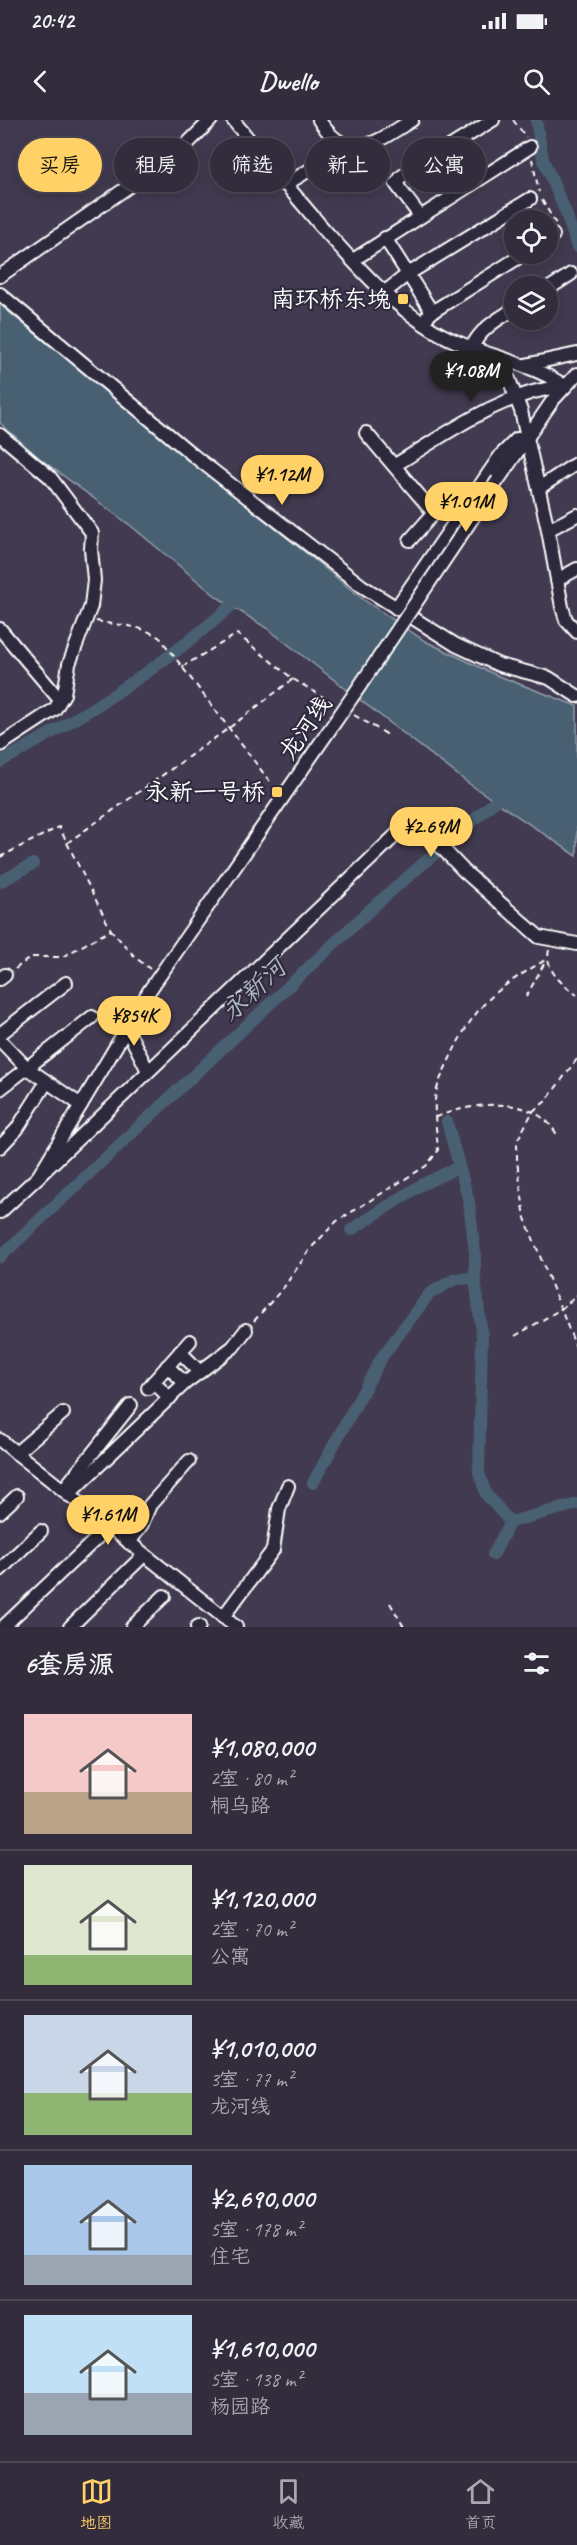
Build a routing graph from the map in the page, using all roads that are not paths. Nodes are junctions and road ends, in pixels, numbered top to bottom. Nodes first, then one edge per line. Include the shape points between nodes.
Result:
1 (211, 120) edge
2 (234, 120) edge
3 (411, 120) edge
4 (493, 120) edge
5 (324, 122) edge
6 (248, 138) edge
7 (336, 138) edge
8 (381, 138) edge
9 (530, 147) road end
10 (291, 192) edge
11 (530, 199) dead end
12 (420, 216) junction
13 (385, 238) junction
14 (352, 260) junction
15 (508, 264) edge
16 (408, 274) junction
17 (570, 274) dead end
18 (0, 276) edge
19 (558, 282) edge
20 (385, 292) junction
21 (0, 294) edge
22 (432, 312) junction
23 (504, 316) edge
24 (423, 322) junction
25 (472, 347) junction
26 (486, 352) junction
27 (577, 354) edge
28 (522, 366) junction
29 (577, 374) edge
30 (565, 386) junction
31 (516, 397) junction
32 (366, 433) dead end
33 (0, 435) edge
34 (526, 440) junction
35 (577, 463) edge
36 (395, 465) junction
37 (539, 488) junction
38 (577, 515) edge
39 (548, 530) junction
40 (410, 540) dead end
41 (577, 569) edge
42 (557, 580) junction
43 (396, 608) junction
44 (0, 629) edge
45 (577, 632) edge
46 (577, 696) edge
47 (60, 700) junction
48 (0, 745) edge
49 (577, 944) edge
50 (66, 983) dead end
51 (92, 1017) dead end
52 (127, 1029) junction
53 (0, 1034) edge
54 (0, 1040) edge
55 (27, 1068) junction
56 (148, 1071) junction
57 (46, 1083) junction
58 (0, 1089) edge
59 (81, 1105) junction
60 (0, 1147) edge
61 (38, 1177) junction
62 (0, 1212) edge
63 (246, 1330) road end
64 (190, 1341) dead end
65 (180, 1352) junction
66 (167, 1366) junction
67 (200, 1372) junction
68 (185, 1383) junction
69 (170, 1398) junction
70 (63, 1413) dead end
71 (138, 1430) junction
72 (0, 1440) edge
73 (16, 1453) junction
74 (189, 1461) dead end
75 (288, 1486) dead end
76 (66, 1493) junction
77 (17, 1496) dead end
78 (0, 1512) edge
79 (41, 1531) dead end
80 (97, 1538) dead end
81 (129, 1543) junction
82 (144, 1555) junction
83 (0, 1570) edge
84 (164, 1596) dead end
85 (223, 1617) junction
86 (3, 1627) edge
87 (70, 1627) edge
88 (132, 1627) edge
89 (236, 1627) edge

1 - 18 street via 181,150
2 - 6 street
3 - 8 street
4 - 12 street via 396,183
5 - 7 street
9 - 12 street
10 - 14 street
11 - 16 street
12 - 13 street
13 - 14 street
13 - 16 street
14 - 20 street
15 - 22 street
16 - 20 street
16 - 22 street
17 - 19 street
20 - 24 street
21 - 43 street via 221,477 332,564
22 - 24 street
23 - 25 street via 486,328
24 - 25 street
25 - 26 street
26 - 28 street
26 - 31 street via 509,379
27 - 28 street
28 - 30 street via 546,373
29 - 30 street, 龙河线
30 - 31 street
30 - 34 street, 龙河线
31 - 34 street
31 - 36 street
32 - 36 street
33 - 47 street via 50,477 92,532 94,580 87,616
34 - 37 street
34 - 43 street via 517,440 501,456
34 - 52 street, 龙河线, bridge via 158,976
35 - 37 street
36 - 40 street via 434,513
37 - 39 street
38 - 39 street
39 - 42 street
41 - 42 street
42 - 45 street via 566,620
43 - 46 street via 456,645 499,665 549,678
44 - 47 street
47 - 48 street via 55,709 35,724
49 - 56 street via 540,937 458,865 425,830 410,827 398,833
50 - 53 street
51 - 55 street
52 - 56 street
52 - 59 street, 龙河线
54 - 55 street
55 - 57 street
55 - 58 street
56 - 61 street
57 - 59 street
57 - 60 street via 17,1129
59 - 61 street, 龙河线
61 - 62 street, 龙河线
63 - 67 street via 233,1347
64 - 65 street
65 - 66 street
65 - 67 street
66 - 68 street
66 - 69 street via 151,1385
67 - 68 street
68 - 69 street
69 - 71 street
70 - 73 street
71 - 76 street
71 - 76 street via 127,1409
72 - 73 street
73 - 76 street
74 - 81 street via 150,1505
75 - 85 street via 279,1509 273,1550
76 - 81 street
77 - 78 street
79 - 83 street
80 - 86 street
81 - 82 street
82 - 85 street
82 - 87 street
84 - 88 street
85 - 89 street

